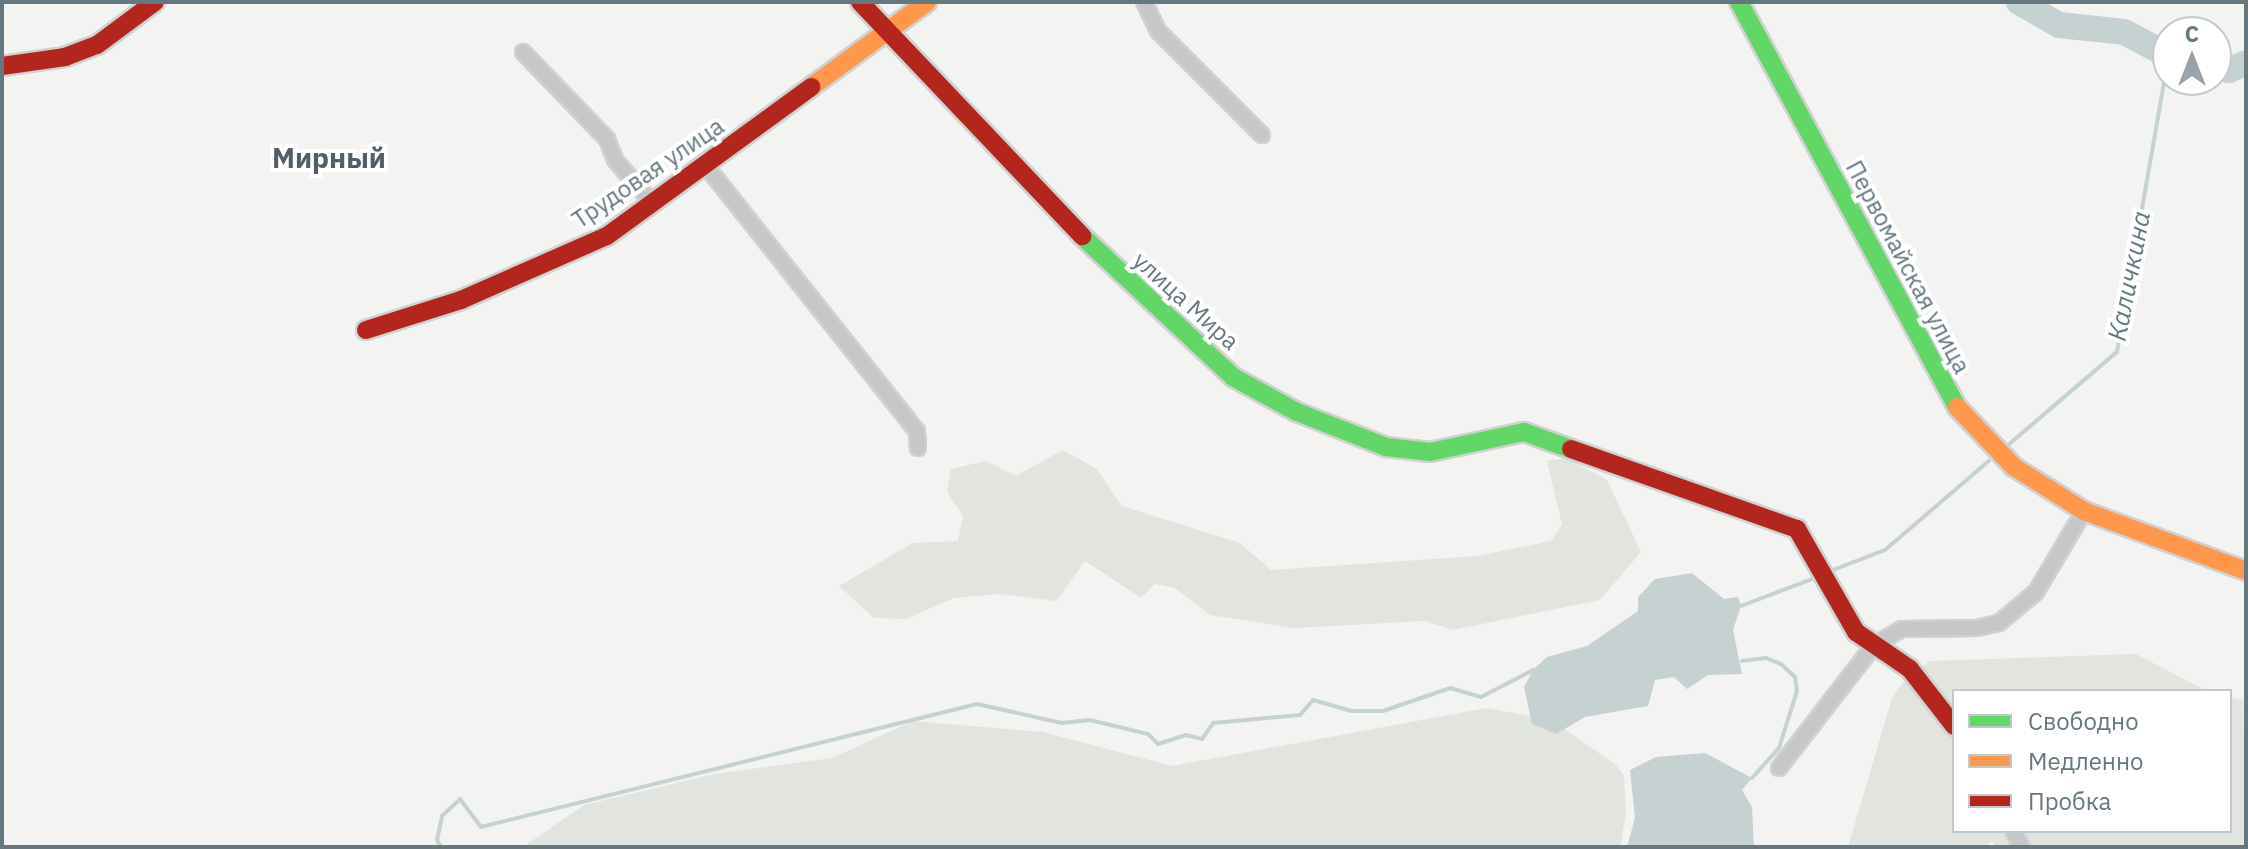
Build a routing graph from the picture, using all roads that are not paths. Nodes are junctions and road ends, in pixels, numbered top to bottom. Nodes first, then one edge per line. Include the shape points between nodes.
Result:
1 (155, 2) edge
2 (860, 2) edge
3 (927, 2) edge
4 (1144, 2) edge
5 (1739, 2) edge
6 (889, 34) junction
7 (523, 52) dead end
8 (2, 66) edge
9 (1262, 135) dead end
10 (706, 166) junction
11 (653, 204) junction
12 (366, 330) dead end
13 (918, 448) dead end
14 (2084, 511) junction
15 (2246, 571) edge
16 (1874, 645) junction
17 (1952, 723) edge
18 (1779, 768) dead end

1 - 8 street via 126,28 65,57
2 - 6 street, улица Мира
3 - 6 street, Трудовая улица
4 - 9 street via 1158,31
5 - 14 street, Первомайская улица via 1929,361 1965,419 2014,467
6 - 10 street, Трудовая улица
6 - 16 street, улица Мира via 1105,260 1233,377 1353,438 1409,453 1450,449 1506,432 1570,445 1797,529 1838,606 1856,632
7 - 11 street via 607,139 615,160
10 - 11 street, Трудовая улица
10 - 13 street via 917,431
11 - 12 street, Трудовая улица via 607,236 487,289 411,320
14 - 15 street, Первомайская улица
14 - 16 street via 2036,592 1999,623 1902,629
16 - 17 street, улица Мира via 1910,669
16 - 18 street

